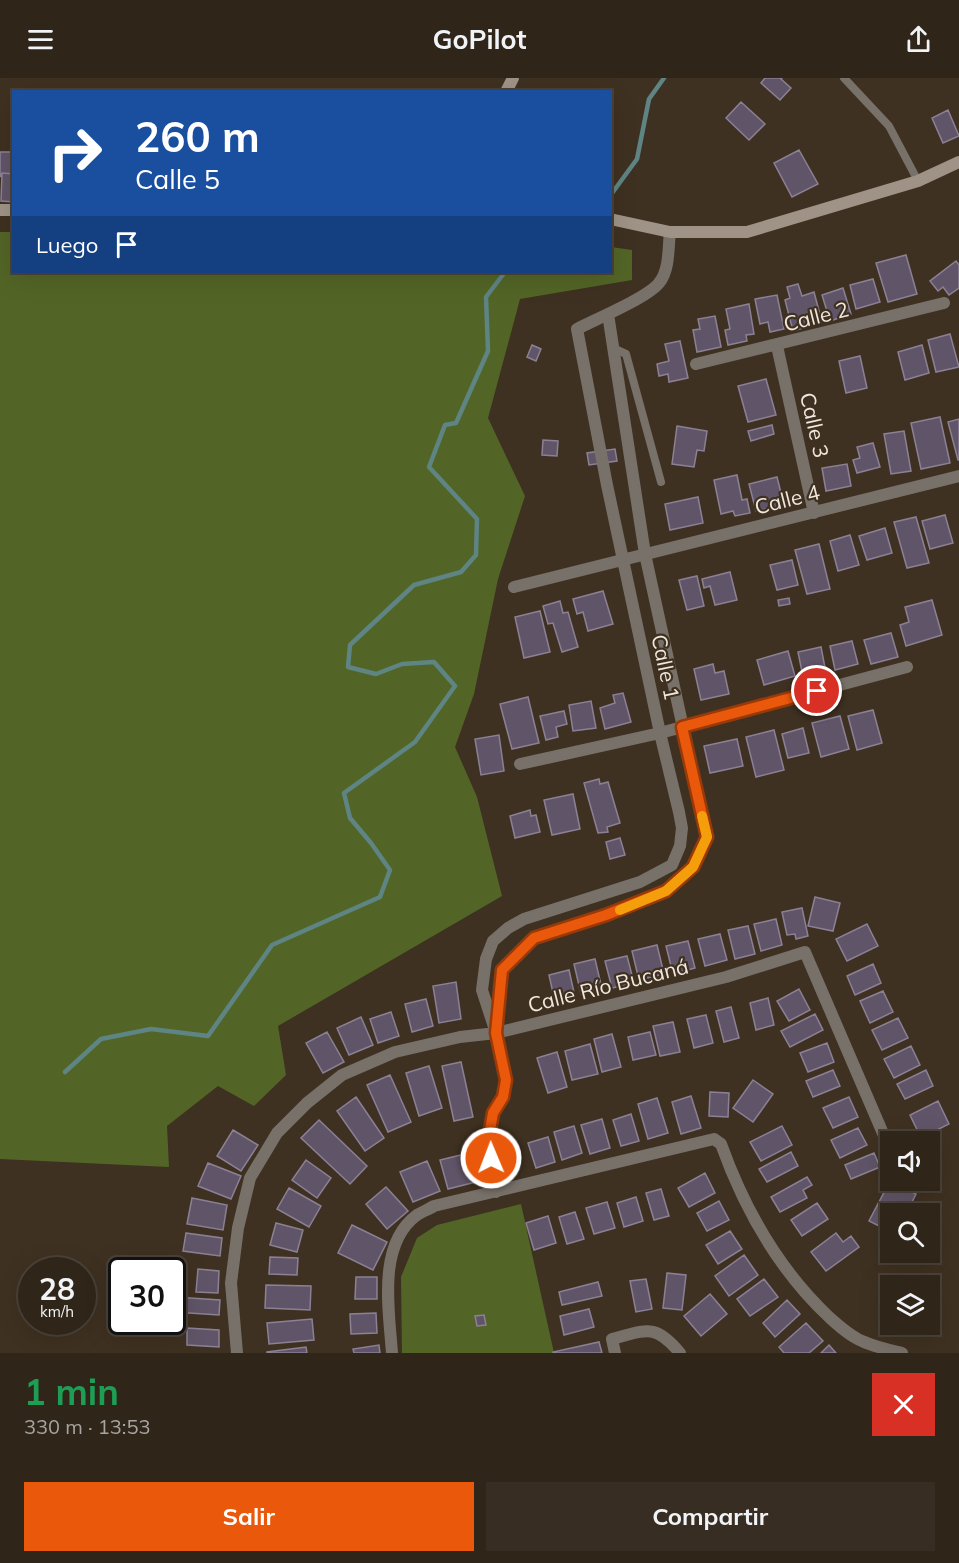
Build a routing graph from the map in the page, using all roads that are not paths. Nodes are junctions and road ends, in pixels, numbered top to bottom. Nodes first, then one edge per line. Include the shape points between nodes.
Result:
1 (844, 78) edge
2 (959, 162) edge
3 (918, 181) junction
4 (612, 219) edge
5 (670, 232) junction
6 (944, 303) dead end
7 (608, 314) junction
8 (777, 346) junction
9 (613, 348) junction
10 (696, 364) dead end
11 (959, 476) edge
12 (661, 482) dead end
13 (814, 513) junction
14 (645, 554) junction
15 (623, 560) junction
16 (514, 587) dead end
17 (907, 667) dead end
18 (682, 727) junction
19 (660, 733) junction
20 (520, 764) dead end
21 (496, 1033) junction
22 (882, 1131) edge
23 (496, 1192) junction
24 (237, 1353) edge
25 (392, 1353) edge
26 (615, 1353) edge
27 (680, 1353) edge
28 (902, 1353) edge

1 - 3 lane via 889,126
2 - 3 street
3 - 5 street via 747,232
4 - 5 street
5 - 7 street, Calle 1 via 667,266 660,283
6 - 8 street, Calle 2
7 - 9 street, Calle 1
7 - 15 street, Calle 1 via 577,329
8 - 10 street, Calle 2
8 - 13 street, Calle 3
9 - 12 lane via 627,354
9 - 14 street, Calle 1
11 - 13 street, Calle 4
13 - 14 street, Calle 4
14 - 15 street, Calle 4
14 - 18 street, Calle 1
15 - 16 street, Calle 4
15 - 19 street, Calle 1
17 - 18 street
18 - 19 street
18 - 21 street, Calle 1 via 707,837 693,867 666,891 534,938 502,970
19 - 20 street
19 - 21 street, Calle 1 via 682,828 672,865 640,882 524,919 493,940 482,990
21 - 22 street, Calle Río Bucaná via 726,977 805,952
21 - 23 street, Calle 1 via 506,1080 503,1097 493,1113 488,1142
21 - 24 street, Calle Río Bucaná via 394,1052 342,1075 277,1133 250,1178 238,1228 231,1283
23 - 25 street via 434,1206 416,1216 403,1231 392,1250 389,1271
23 - 28 street via 714,1139 721,1144 767,1241 814,1303 861,1341
26 - 27 street via 612,1339 646,1330 659,1332

